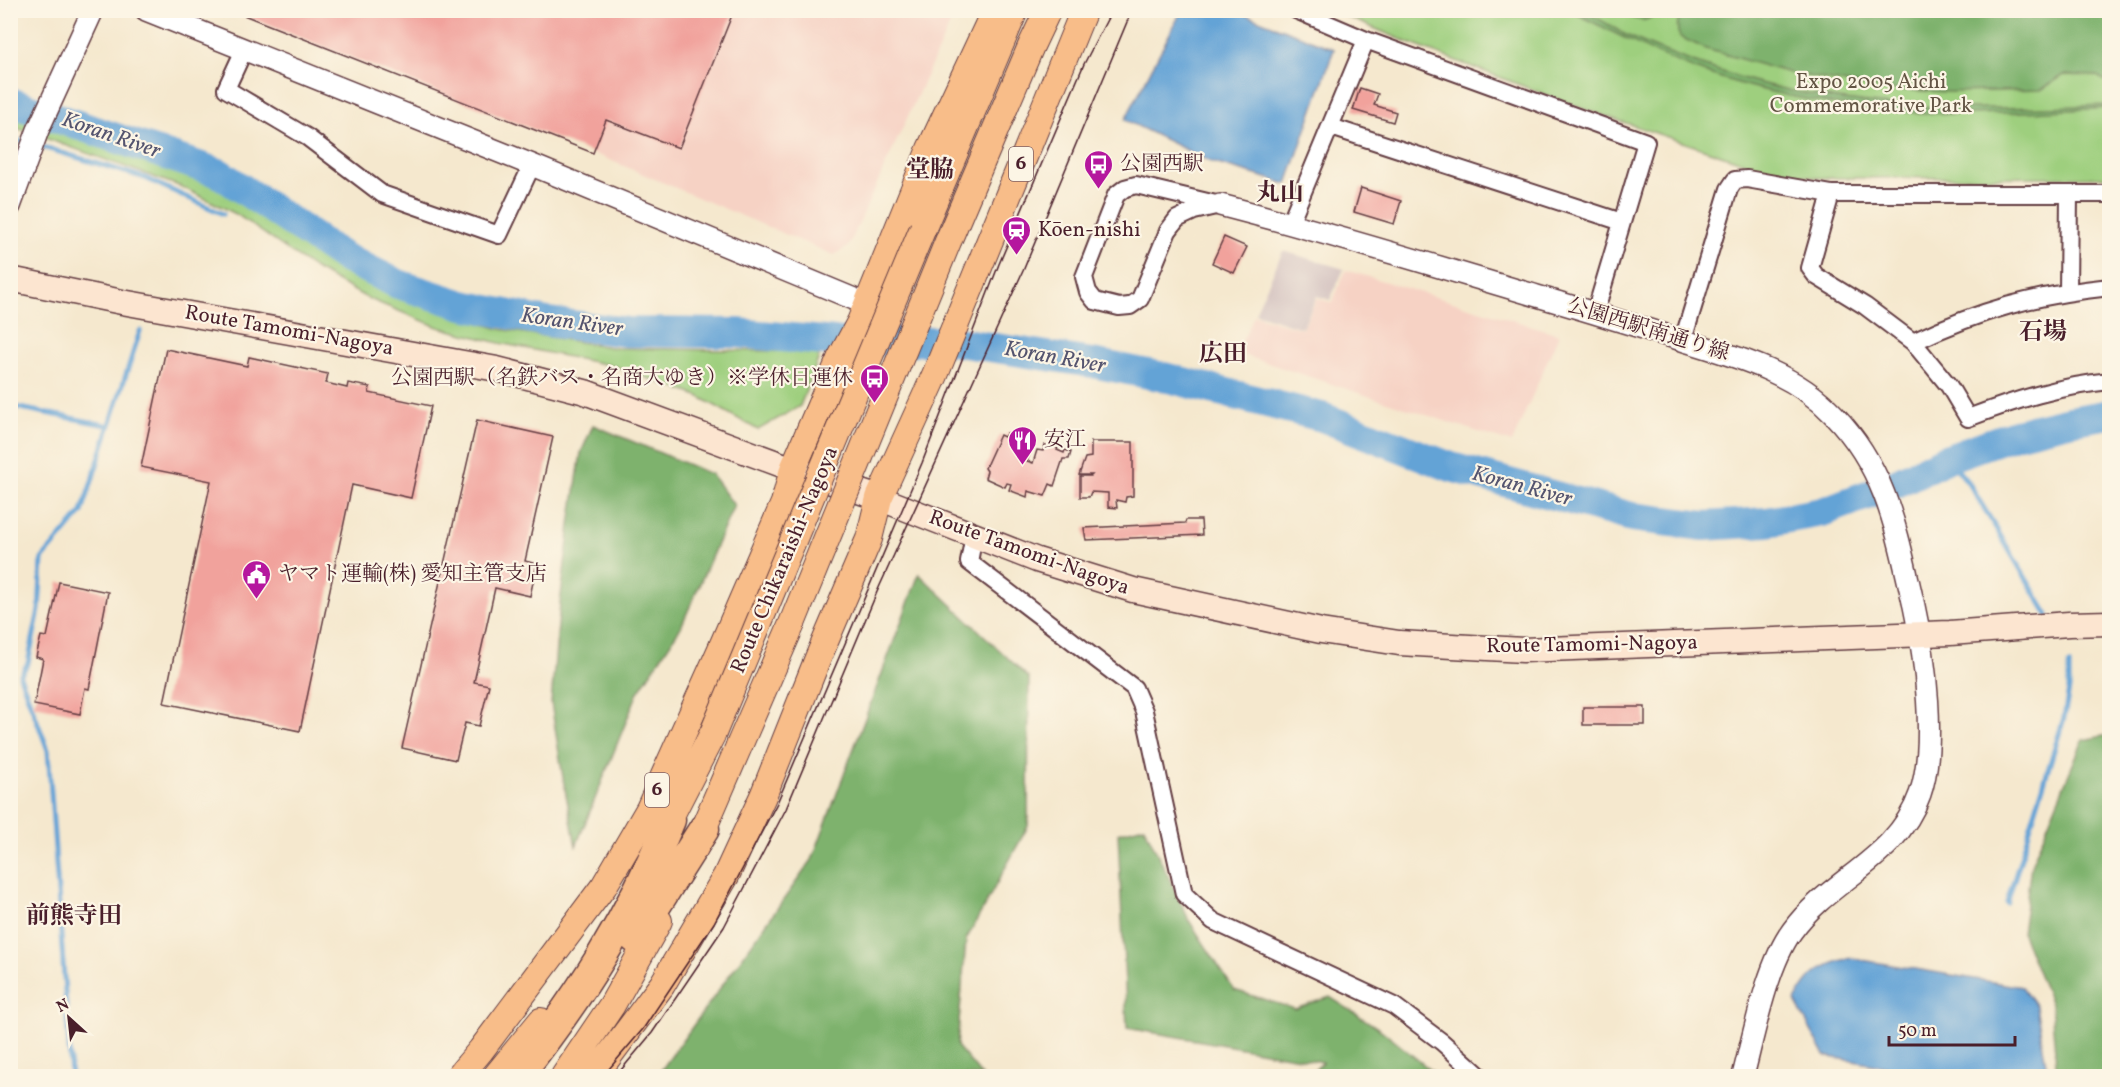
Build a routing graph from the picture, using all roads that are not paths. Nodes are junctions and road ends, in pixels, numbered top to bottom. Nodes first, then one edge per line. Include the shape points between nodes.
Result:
1 (93, 10) edge
2 (146, 10) edge
3 (995, 10) edge
4 (1015, 10) edge
5 (1048, 10) edge
6 (1084, 10) edge
7 (1296, 10) edge
8 (1366, 40) junction
9 (244, 50) junction
10 (1331, 127) junction
11 (532, 165) junction
12 (1154, 190) junction
13 (1831, 194) junction
14 (2109, 194) edge
15 (2069, 195) junction
16 (1220, 205) junction
17 (10, 206) edge
18 (1622, 222) junction
19 (1290, 223) junction
20 (1168, 231) junction
21 (10, 279) edge
22 (2109, 287) edge
23 (2068, 292) junction
24 (863, 313) junction
25 (1595, 313) junction
26 (1683, 340) junction
27 (1913, 342) junction
28 (2109, 381) edge
29 (793, 469) junction
30 (879, 498) junction
31 (974, 535) junction
32 (2109, 623) edge
33 (1920, 634) junction
34 (670, 820) junction
35 (704, 829) junction
36 (459, 1077) edge
37 (496, 1077) edge
38 (516, 1077) edge
39 (537, 1077) edge
40 (564, 1077) edge
41 (594, 1077) edge
42 (1480, 1077) edge
43 (1743, 1077) edge

1 - 17 street via 38,130
2 - 9 street
3 - 24 main road, 6 via 930,149
4 - 34 main road, Route Chikaraishi-Nagoya / 6, bridge via 713,733
5 - 35 main road, Route Chikaraishi-Nagoya / 6, bridge
6 - 30 main road, 6 via 939,364
7 - 8 street
8 - 10 street
8 - 18 street via 1646,142
9 - 11 street
9 - 11 street via 226,89 307,137 382,194 499,235
10 - 18 street
10 - 19 street
11 - 24 street
12 - 16 street
12 - 20 street via 1169,215
12 - 20 street via 1136,184 1116,195 1084,277 1095,301 1119,307 1140,299
13 - 15 street
13 - 26 street via 1735,180
13 - 27 street via 1810,268
14 - 15 street
15 - 23 street
16 - 19 street, 公園西駅南通り線
16 - 20 street via 1177,219
18 - 25 street
19 - 25 street, 公園西駅南通り線
21 - 29 main road, Route Tamomi-Nagoya via 497,369 585,392
22 - 23 street
23 - 27 street via 1972,315
24 - 29 main road, 6
25 - 26 street, 公園西駅南通り線
26 - 33 street, 公園西駅南通り線 via 1761,365 1816,397 1836,416 1875,471 1890,507
27 - 28 street via 1949,386 1968,418 2066,387
29 - 30 main road, Route Tamomi-Nagoya
29 - 36 main road, 6 via 779,513 649,809 604,886
30 - 31 main road, Route Tamomi-Nagoya
30 - 41 main road, 6 via 869,538 746,836 662,985
31 - 33 main road, Route Tamomi-Nagoya via 1132,590 1269,622 1399,643 1523,650
31 - 42 street via 969,562 1134,688 1144,711 1184,894 1213,921 1394,1006
32 - 33 main road, Route Tamomi-Nagoya
33 - 43 street, 公園西駅南通り線 via 1929,734 1920,795 1882,852 1823,897 1791,932 1770,977
34 - 37 main road, Route Chikaraishi-Nagoya / 6 via 586,963
34 - 38 highway via 639,891 607,948
35 - 39 highway via 589,1008
35 - 40 main road, Route Chikaraishi-Nagoya / 6 via 639,959

